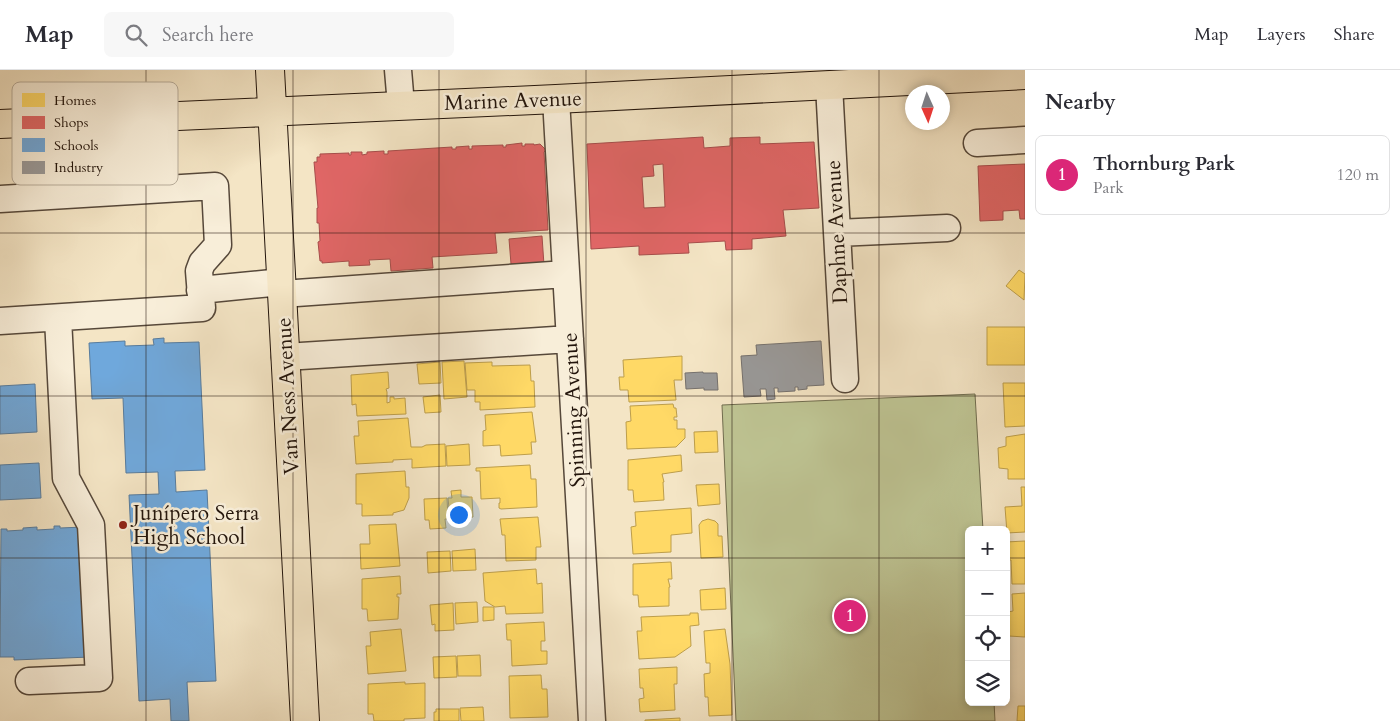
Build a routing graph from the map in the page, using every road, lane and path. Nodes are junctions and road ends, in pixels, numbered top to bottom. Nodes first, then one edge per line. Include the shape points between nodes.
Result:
1 (270, 70) edge
2 (398, 70) edge
3 (1025, 75) edge
4 (830, 85) junction
5 (556, 99) junction
6 (401, 105) junction
7 (273, 111) junction
8 (178, 116) edge
9 (1025, 140) edge
10 (977, 143) dead end
11 (0, 199) edge
12 (947, 228) dead end
13 (837, 233) junction
14 (566, 274) junction
15 (282, 288) junction
16 (200, 290) junction
17 (58, 318) junction
18 (0, 321) edge
19 (570, 340) junction
20 (286, 357) junction
21 (845, 379) dead end
22 (29, 681) dead end
23 (305, 721) edge
24 (592, 721) edge

1 - 7 main road, Van Ness Avenue
2 - 6 street
3 - 4 main road, Marine Avenue
4 - 5 main road, Marine Avenue
4 - 13 street, Daphne Avenue
5 - 6 main road, Marine Avenue
5 - 14 street, Spinning Avenue
6 - 7 main road, Marine Avenue
7 - 8 main road, Marine Avenue
7 - 15 main road, Van Ness Avenue
9 - 10 street
11 - 16 street via 215,186 218,245 202,262
12 - 13 street
13 - 21 street, Daphne Avenue
14 - 15 street
14 - 19 street, Spinning Avenue
15 - 16 street
15 - 20 main road, Van Ness Avenue
16 - 17 street via 202,308
17 - 18 street
17 - 22 street via 66,478 92,526 100,678
19 - 20 street
19 - 24 street, Spinning Avenue
20 - 23 main road, Van Ness Avenue

